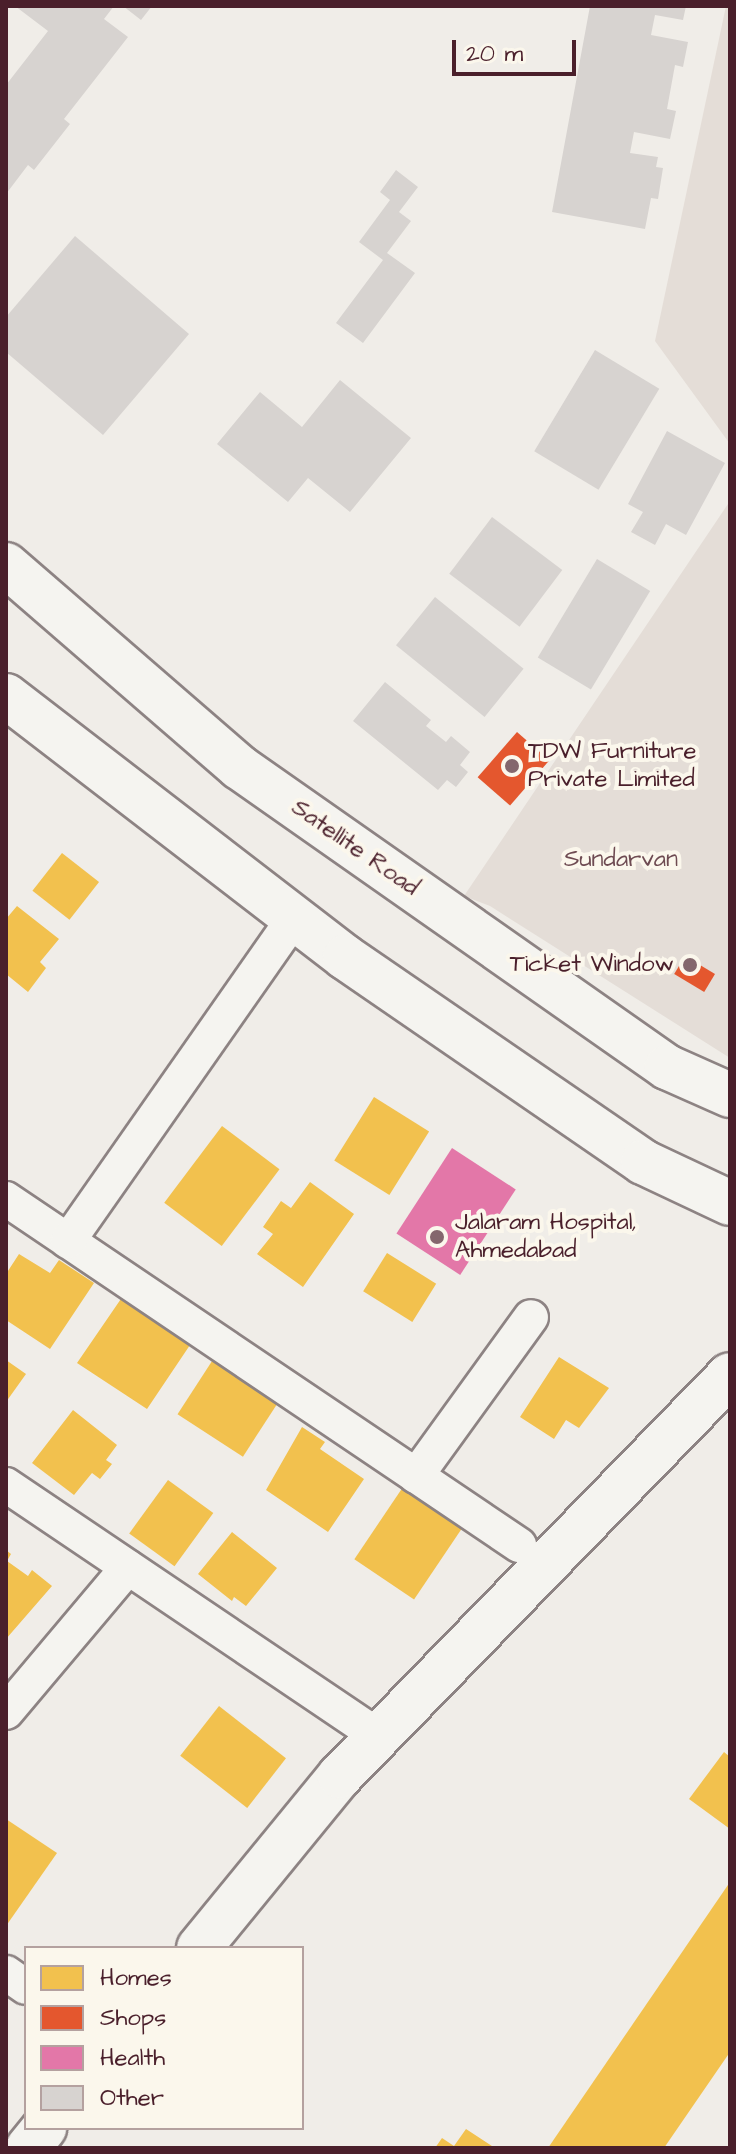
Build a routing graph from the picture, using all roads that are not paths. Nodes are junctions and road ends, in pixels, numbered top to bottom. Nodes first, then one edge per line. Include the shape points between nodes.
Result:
1 (6, 565) edge
2 (6, 696) edge
3 (294, 918) junction
4 (730, 1095) edge
5 (6, 1199) edge
6 (730, 1203) edge
7 (68, 1241) junction
8 (531, 1317) dead end
9 (730, 1375) edge
10 (416, 1476) junction
11 (6, 1485) edge
12 (519, 1545) dead end
13 (128, 1567) junction
14 (6, 1712) edge
15 (378, 1736) junction
16 (201, 1946) edge
17 (6, 1973) edge
18 (24, 1986) edge
19 (42, 2130) edge
20 (28, 2148) edge

1 - 4 main road, Satellite Road via 239,767 667,1067
2 - 3 main road
3 - 6 main road via 643,1162
3 - 7 street
5 - 7 street
7 - 10 street
8 - 10 street
9 - 15 main road
10 - 12 street
11 - 13 street
13 - 14 street
13 - 15 street
15 - 16 main road
17 - 18 street
19 - 20 main road

